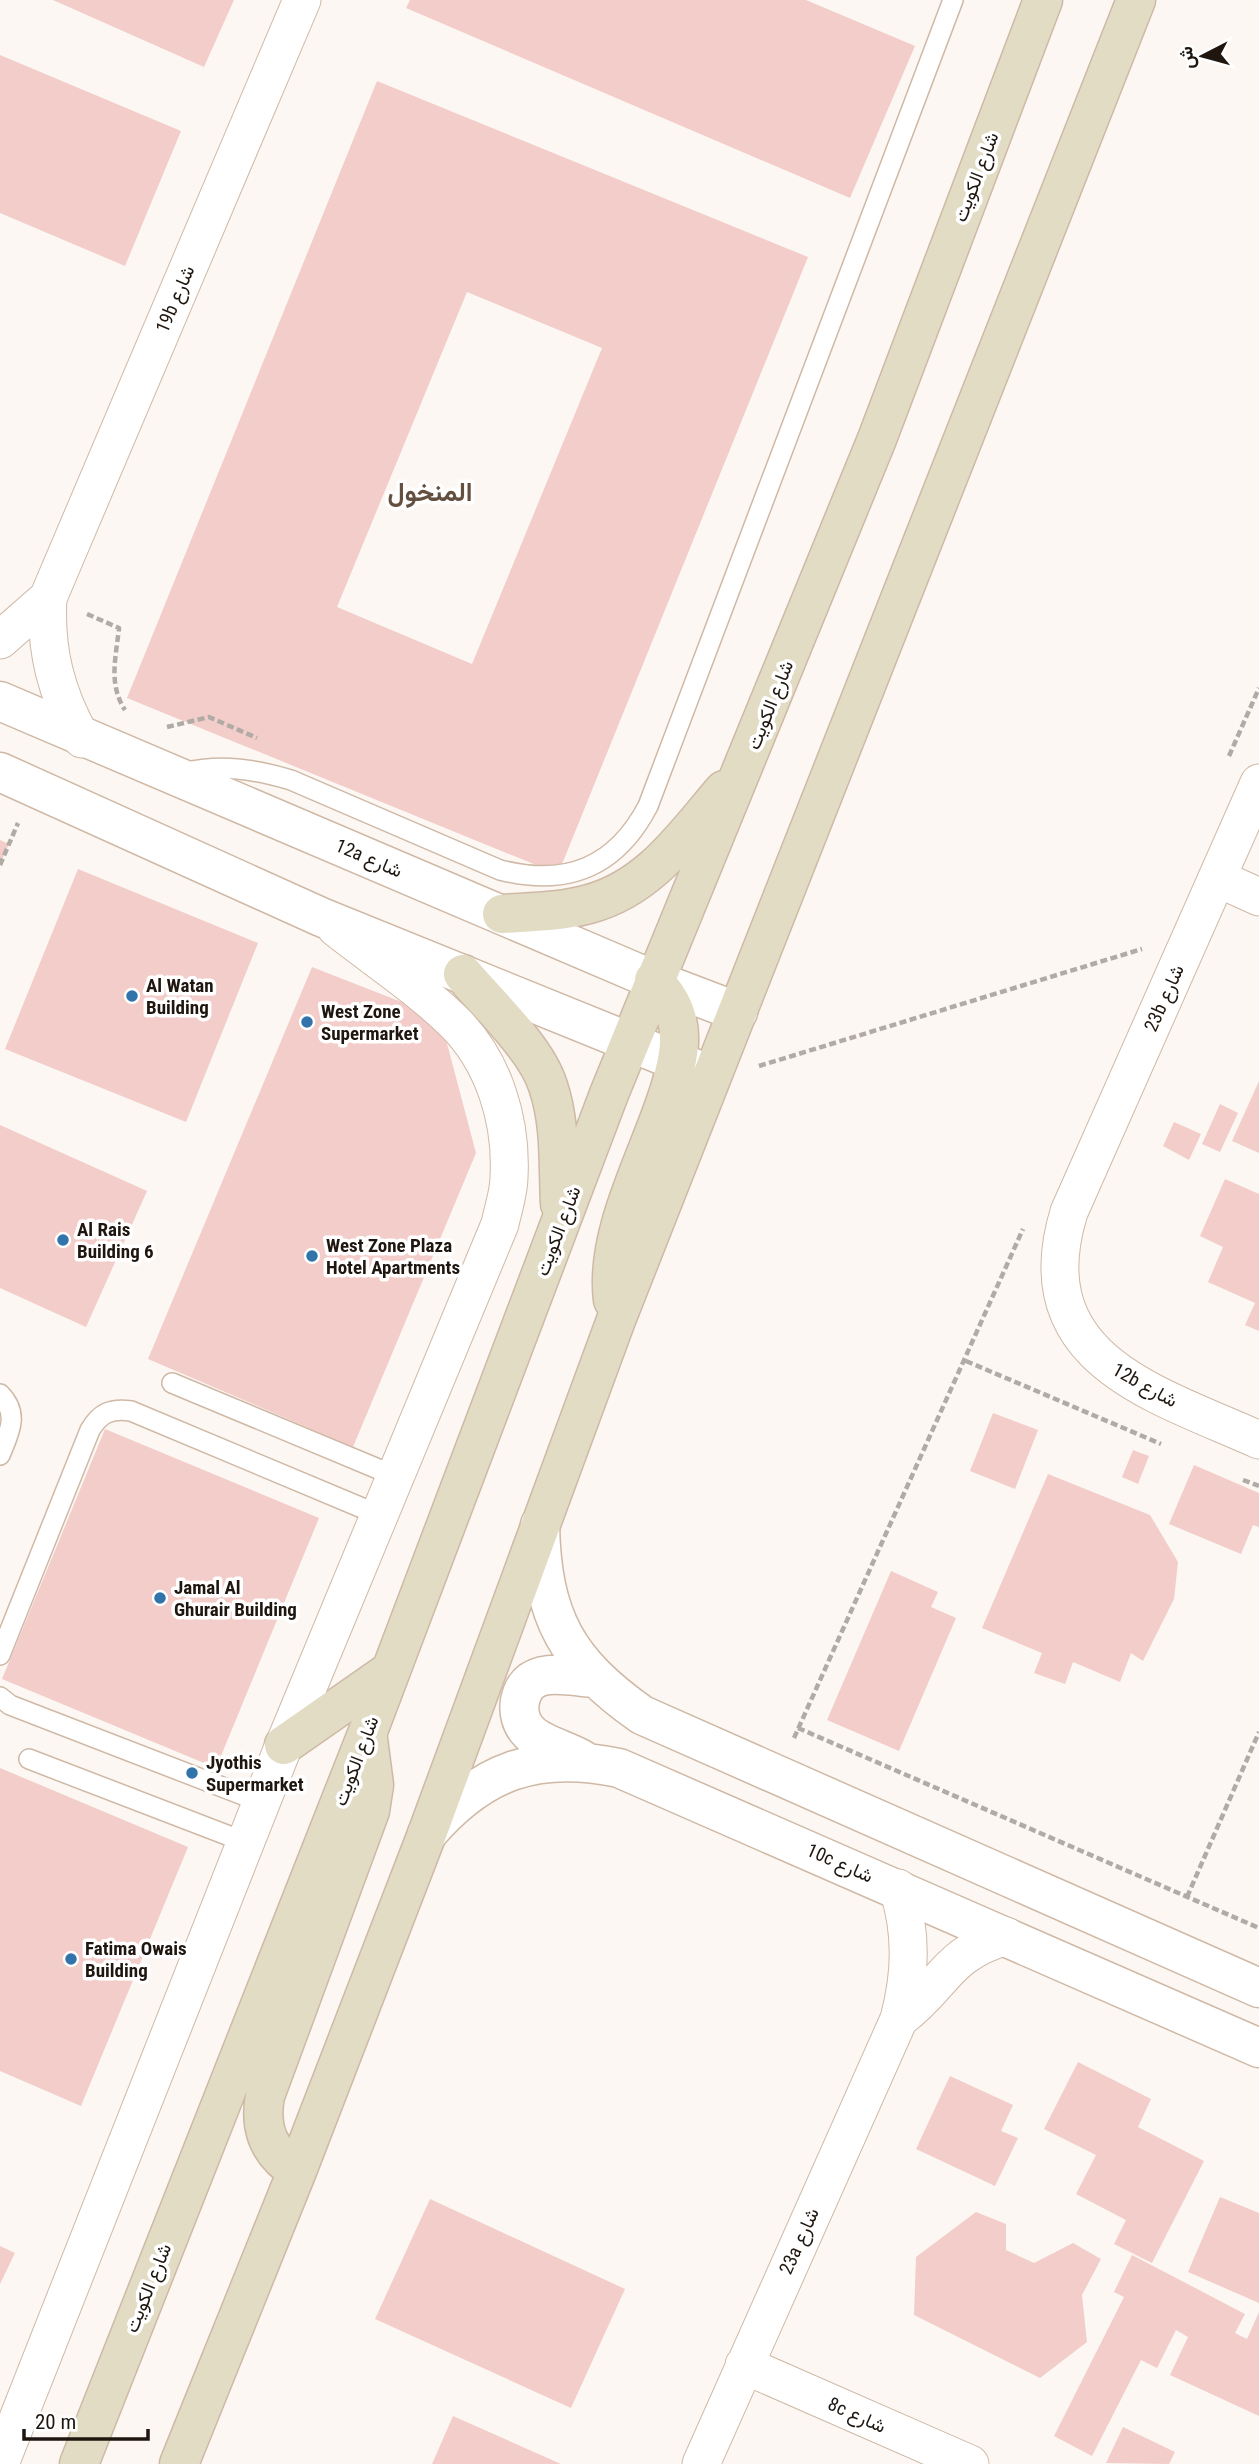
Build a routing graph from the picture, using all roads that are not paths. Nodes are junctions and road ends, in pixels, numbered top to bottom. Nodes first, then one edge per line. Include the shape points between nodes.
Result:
1 (302, 0) edge
2 (953, 0) edge
3 (1043, 0) edge
4 (1136, 0) edge
5 (48, 598) junction
6 (0, 640) edge
7 (0, 701) edge
8 (82, 739) junction
9 (746, 765) junction
10 (0, 772) edge
11 (173, 775) junction
12 (1259, 783) edge
13 (1217, 878) junction
14 (1259, 897) edge
15 (502, 914) junction
16 (321, 917) junction
17 (463, 974) junction
18 (654, 980) junction
19 (738, 1012) junction
20 (630, 1043) junction
21 (677, 1061) junction
22 (730, 1073) junction
23 (1069, 1212) joint
24 (560, 1226) junction
25 (616, 1320) junction
26 (172, 1383) dead end
27 (0, 1394) edge
28 (1259, 1440) edge
29 (0, 1455) edge
30 (396, 1476) junction
31 (379, 1515) junction
32 (540, 1525) junction
33 (0, 1655) edge
34 (390, 1671) junction
35 (595, 1678) junction
36 (0, 1697) edge
37 (367, 1734) junction
38 (284, 1745) junction
39 (29, 1759) dead end
40 (584, 1761) junction
41 (261, 1802) junction
42 (427, 1834) junction
43 (245, 1842) junction
44 (898, 1888) junction
45 (1006, 1936) junction
46 (1259, 1988) edge
47 (899, 2019) junction
48 (1259, 2048) edge
49 (297, 2171) junction
50 (744, 2365) junction
51 (0, 2463) edge
52 (79, 2464) edge
53 (179, 2464) edge
54 (701, 2464) edge
55 (970, 2464) edge

1 - 5 street, 19b شارع
2 - 11 lane via 648,806 622,844 579,871 553,877 526,876 500,870 262,771 222,767
3 - 9 main road, شارع الكويت via 877,439
4 - 19 main road
5 - 6 street, 19b شارع
5 - 8 street, 19b شارع via 50,657 67,713
7 - 8 street, 12a شارع
8 - 11 street, 12a شارع
9 - 15 main road via 659,865 622,892 573,908
9 - 18 main road, شارع الكويت
10 - 16 street
11 - 15 street, 12a شارع
12 - 13 street, 23b شارع
13 - 14 street
13 - 23 street, 23b شارع
15 - 18 street, 12a شارع
16 - 17 street
16 - 30 street via 454,1021 479,1054 497,1090 508,1134 509,1180 500,1224
17 - 20 street
17 - 24 main road via 523,1045 547,1083 557,1132
18 - 19 street, 12a شارع
18 - 20 main road, شارع الكويت
18 - 21 main road via 677,1018
19 - 22 main road
20 - 21 street
20 - 24 main road, شارع الكويت
21 - 22 street
21 - 25 main road via 615,1251 612,1288
22 - 25 main road
23 - 28 street, 12b شارع via 1062,1235 1061,1284 1067,1308 1094,1353 1135,1384
24 - 34 main road, شارع الكويت
25 - 32 main road
26 - 30 lane
27 - 29 lane via 8,1403 12,1423
30 - 31 street
31 - 33 lane via 131,1411 111,1410 90,1430
31 - 38 street
32 - 35 street via 541,1571 553,1615 575,1655
32 - 42 main road
34 - 37 main road, شارع الكويت
34 - 38 main road
35 - 40 street via 544,1674 533,1680 520,1700 523,1724 530,1733
35 - 46 street via 642,1715
36 - 41 lane via 10,1706
37 - 49 main road via 373,1772 370,1811 262,2114 271,2148
37 - 52 main road, شارع الكويت
38 - 41 street
39 - 43 lane
40 - 42 street, 10c شارع via 548,1762 480,1784 451,1806
40 - 44 street, 10c شارع via 620,1768
41 - 43 street
42 - 49 main road
43 - 51 street
44 - 45 street, 10c شارع
44 - 47 street, 23a شارع via 910,1955
45 - 47 street, 23a شارع via 952,1963 922,2000
45 - 48 street, 10c شارع
47 - 50 street, 23a شارع
49 - 53 main road
50 - 54 street, 23a شارع
50 - 55 street, 8c شارع

